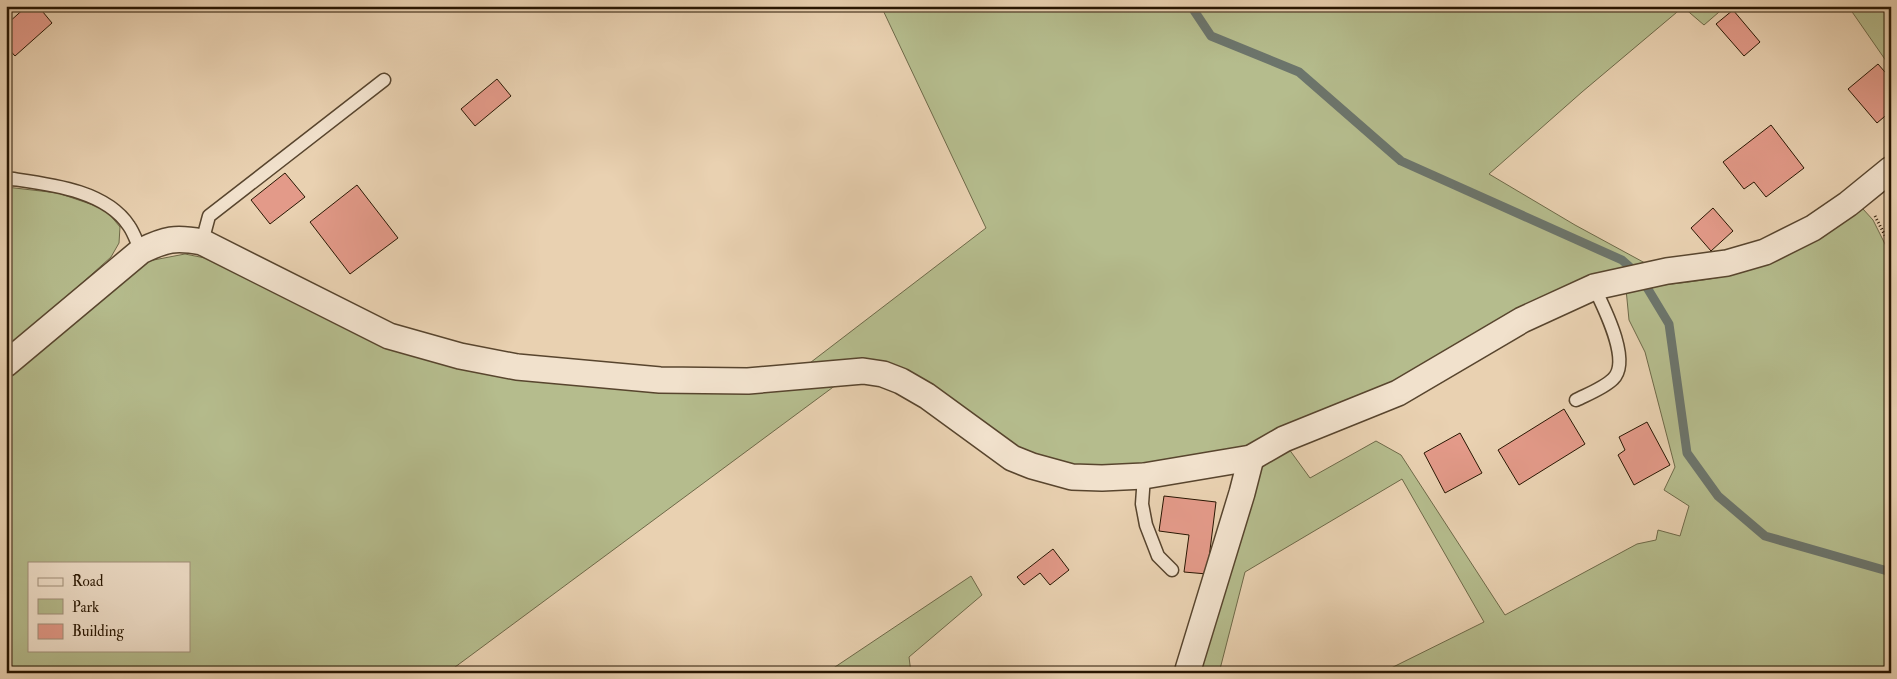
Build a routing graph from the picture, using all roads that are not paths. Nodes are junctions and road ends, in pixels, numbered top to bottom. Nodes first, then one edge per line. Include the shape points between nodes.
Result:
1 (384, 80) dead end
2 (1891, 169) edge
3 (6, 178) edge
4 (202, 242) junction
5 (141, 250) junction
6 (1594, 287) junction
7 (6, 364) edge
8 (1576, 400) dead end
9 (1251, 458) junction
10 (1144, 476) junction
11 (1172, 570) dead end
12 (1187, 673) edge

1 - 4 lane via 209,216
2 - 6 street via 1813,228 1765,252 1727,263
3 - 5 lane via 65,188 101,201 129,226
4 - 5 street via 179,238
4 - 10 street via 389,336 460,356 516,367 660,380 748,381 863,371 883,374 927,396 1012,458 1032,466 1072,477
5 - 7 street
6 - 8 lane via 1605,309 1620,365 1615,378
6 - 9 street via 1522,320 1398,393 1284,439
9 - 10 street
9 - 12 street
10 - 11 lane via 1142,504 1146,525 1158,556

